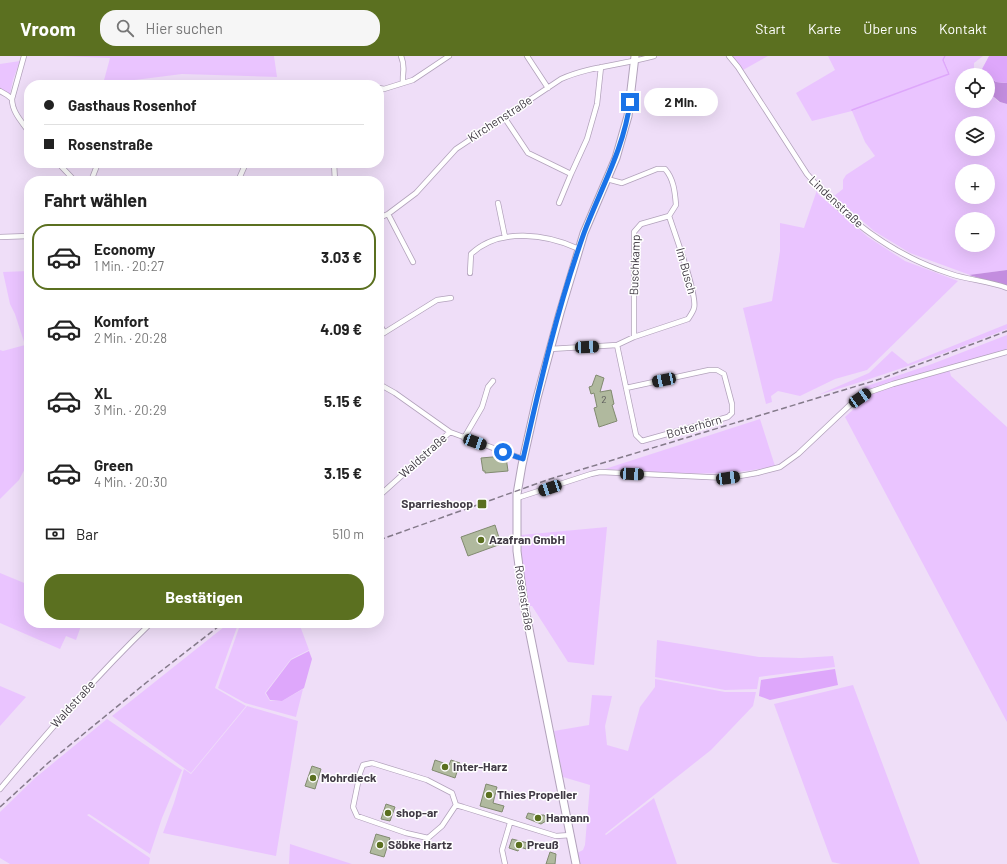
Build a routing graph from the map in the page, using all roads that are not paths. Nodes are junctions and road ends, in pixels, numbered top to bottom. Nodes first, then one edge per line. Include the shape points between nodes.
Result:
1 (24, 56) edge
2 (401, 56) edge
3 (449, 56) edge
4 (527, 56) edge
5 (654, 56) edge
6 (729, 56) edge
7 (634, 59) edge
8 (601, 67) junction
9 (403, 83) junction
10 (384, 88) edge
11 (548, 88) junction
12 (0, 91) edge
13 (12, 99) junction
14 (504, 117) junction
15 (24, 125) edge
16 (63, 168) edge
17 (570, 174) junction
18 (70, 176) edge
19 (607, 179) junction
20 (498, 203) dead end
21 (559, 203) dead end
22 (388, 214) junction
23 (384, 216) edge
24 (669, 216) junction
25 (24, 236) edge
26 (0, 237) edge
27 (505, 237) junction
28 (579, 249) junction
29 (413, 262) dead end
30 (470, 273) dead end
31 (1007, 288) edge
32 (451, 298) dead end
33 (384, 332) edge
34 (634, 337) junction
35 (617, 345) junction
36 (550, 349) junction
37 (1007, 352) edge
38 (493, 381) dead end
39 (384, 387) edge
40 (626, 388) junction
41 (450, 432) junction
42 (464, 438) junction
43 (523, 459) junction
44 (384, 491) edge
45 (517, 498) junction
46 (146, 628) edge
47 (0, 789) edge
48 (456, 805) junction
49 (510, 823) junction
50 (571, 835) junction
51 (505, 864) edge
52 (576, 864) edge

1 - 13 street
2 - 9 street via 405,65
3 - 9 street via 413,80
4 - 11 street
5 - 7 street
6 - 31 street, Lindenstraße via 800,165 825,194 864,228 901,254 938,269
7 - 8 street, Kirchenstraße
7 - 19 main road, Rosenstraße via 628,116
8 - 11 street, Kirchenstraße via 574,74
8 - 17 street via 597,104 587,140
9 - 10 street
11 - 14 street, Kirchenstraße
12 - 13 street
13 - 15 street via 15,113
14 - 17 street via 528,153
14 - 22 street, Kirchenstraße via 456,149 416,193
16 - 18 street
17 - 21 street
19 - 24 street via 622,183 657,169 665,169 674,186 676,205
19 - 28 main road, Rosenstraße
20 - 27 street
22 - 23 street, Kirchenstraße
22 - 29 street
24 - 34 street, Buschkamp via 641,224 634,232
24 - 34 street, Im Busch via 693,293 695,308 688,319
25 - 26 street
27 - 28 street via 539,236
27 - 30 street via 480,245 471,254
28 - 36 main road, Rosenstraße
32 - 33 street via 437,300
34 - 35 street, Im Busch
35 - 36 street, Im Busch
35 - 40 street, Botterhörn
36 - 43 main road, Rosenstraße
37 - 45 street via 867,393 852,402 788,462 757,474 728,478 600,472
38 - 42 street
39 - 41 street
40 - 40 street, Botterhörn via 636,435 642,441 728,417 732,413 724,374 717,370
41 - 42 street
41 - 44 street, Waldstraße
42 - 43 street
43 - 45 main road, Rosenstraße
45 - 50 main road, Rosenstraße via 517,551 524,604
46 - 47 street, Waldstraße via 61,716
48 - 48 street via 452,793 427,780 372,763 363,765 353,807 357,816 428,838 442,826
48 - 49 street
49 - 50 street via 556,836
49 - 51 street via 502,850
50 - 52 main road, Rosenstraße

